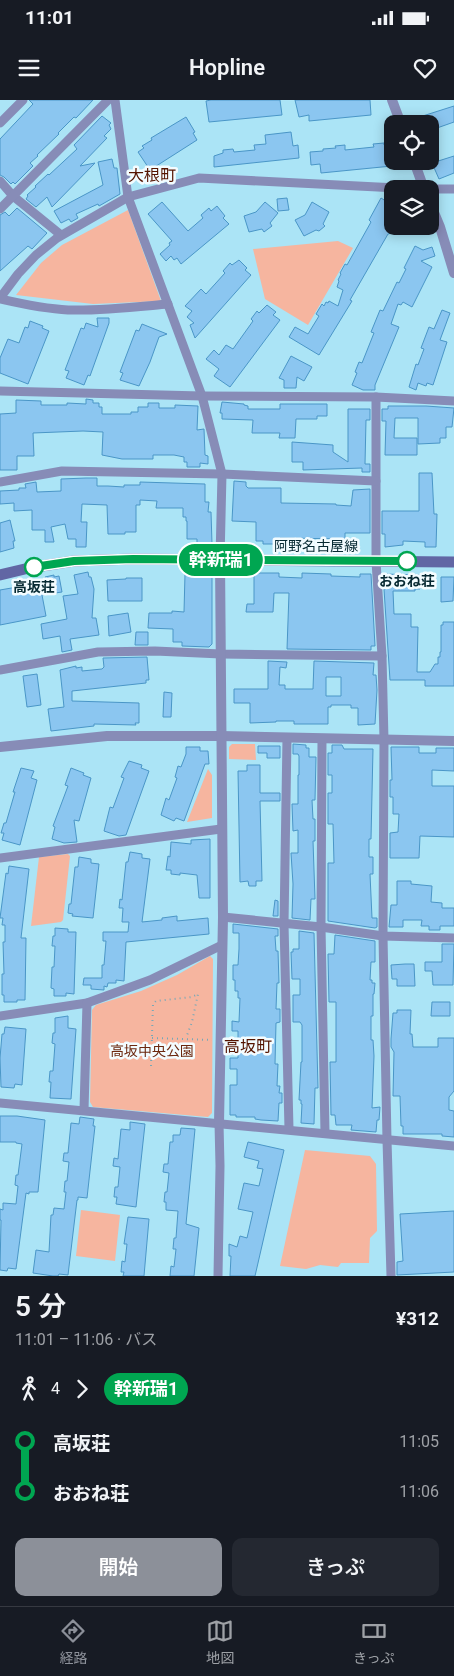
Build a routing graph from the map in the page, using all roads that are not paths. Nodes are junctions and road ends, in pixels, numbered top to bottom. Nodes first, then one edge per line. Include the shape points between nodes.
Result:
1 (23, 100) edge
2 (108, 100) edge
3 (115, 100) edge
4 (392, 100) edge
5 (398, 115) edge
6 (0, 123) edge
7 (0, 181) edge
8 (384, 187) edge
9 (439, 189) edge
10 (454, 189) edge
11 (13, 196) junction
12 (128, 197) junction
13 (0, 210) edge
14 (439, 225) edge
15 (62, 235) junction
16 (454, 273) edge
17 (0, 299) edge
18 (168, 304) junction
19 (0, 392) edge
20 (202, 396) junction
21 (376, 397) junction
22 (454, 401) edge
23 (222, 474) junction
24 (376, 481) junction
25 (0, 482) edge
26 (220, 560) junction
27 (376, 561) junction
28 (454, 562) edge
29 (0, 575) edge
30 (221, 654) junction
31 (382, 656) junction
32 (0, 670) edge
33 (220, 736) junction
34 (286, 738) junction
35 (322, 739) junction
36 (384, 740) junction
37 (454, 741) edge
38 (0, 747) edge
39 (221, 829) junction
40 (0, 858) edge
41 (223, 917) junction
42 (284, 924) junction
43 (321, 928) junction
44 (383, 936) junction
45 (454, 938) edge
46 (222, 945) junction
47 (87, 1003) junction
48 (0, 1016) edge
49 (0, 1103) edge
50 (84, 1110) junction
51 (219, 1123) junction
52 (289, 1129) junction
53 (325, 1133) junction
54 (386, 1140) junction
55 (454, 1146) edge
56 (218, 1276) edge
57 (391, 1276) edge

1 - 6 street
2 - 11 street
3 - 12 street
4 - 5 street
7 - 11 street
8 - 12 street via 199,178
9 - 10 street
11 - 13 street
11 - 15 street
12 - 15 street
12 - 18 street
14 - 16 street
15 - 17 street via 36,255
17 - 18 street via 67,310
18 - 20 street
19 - 20 street
20 - 21 street
20 - 23 street
21 - 22 street
21 - 24 street
23 - 24 street
23 - 25 street via 62,471
23 - 26 street
24 - 27 street
26 - 27 main road, 阿野名古屋線
26 - 29 main road, 阿野名古屋線 via 74,561
26 - 30 street
27 - 28 main road, 阿野名古屋線
27 - 31 street
30 - 31 street
30 - 32 street via 98,652
30 - 33 street
31 - 36 street
33 - 34 street
33 - 38 street via 107,736
33 - 39 street
34 - 35 street
34 - 42 street
35 - 36 street
35 - 43 street
36 - 37 street
36 - 44 street
39 - 40 street
39 - 41 street
41 - 42 street
41 - 46 street
42 - 43 street
42 - 52 street
43 - 44 street
43 - 53 street
44 - 45 street
44 - 54 street
46 - 47 street via 150,980
46 - 51 street
47 - 48 street
47 - 50 street
49 - 50 street
50 - 51 street
51 - 52 street
51 - 56 street
52 - 53 street
53 - 54 street
54 - 55 street
54 - 57 street

